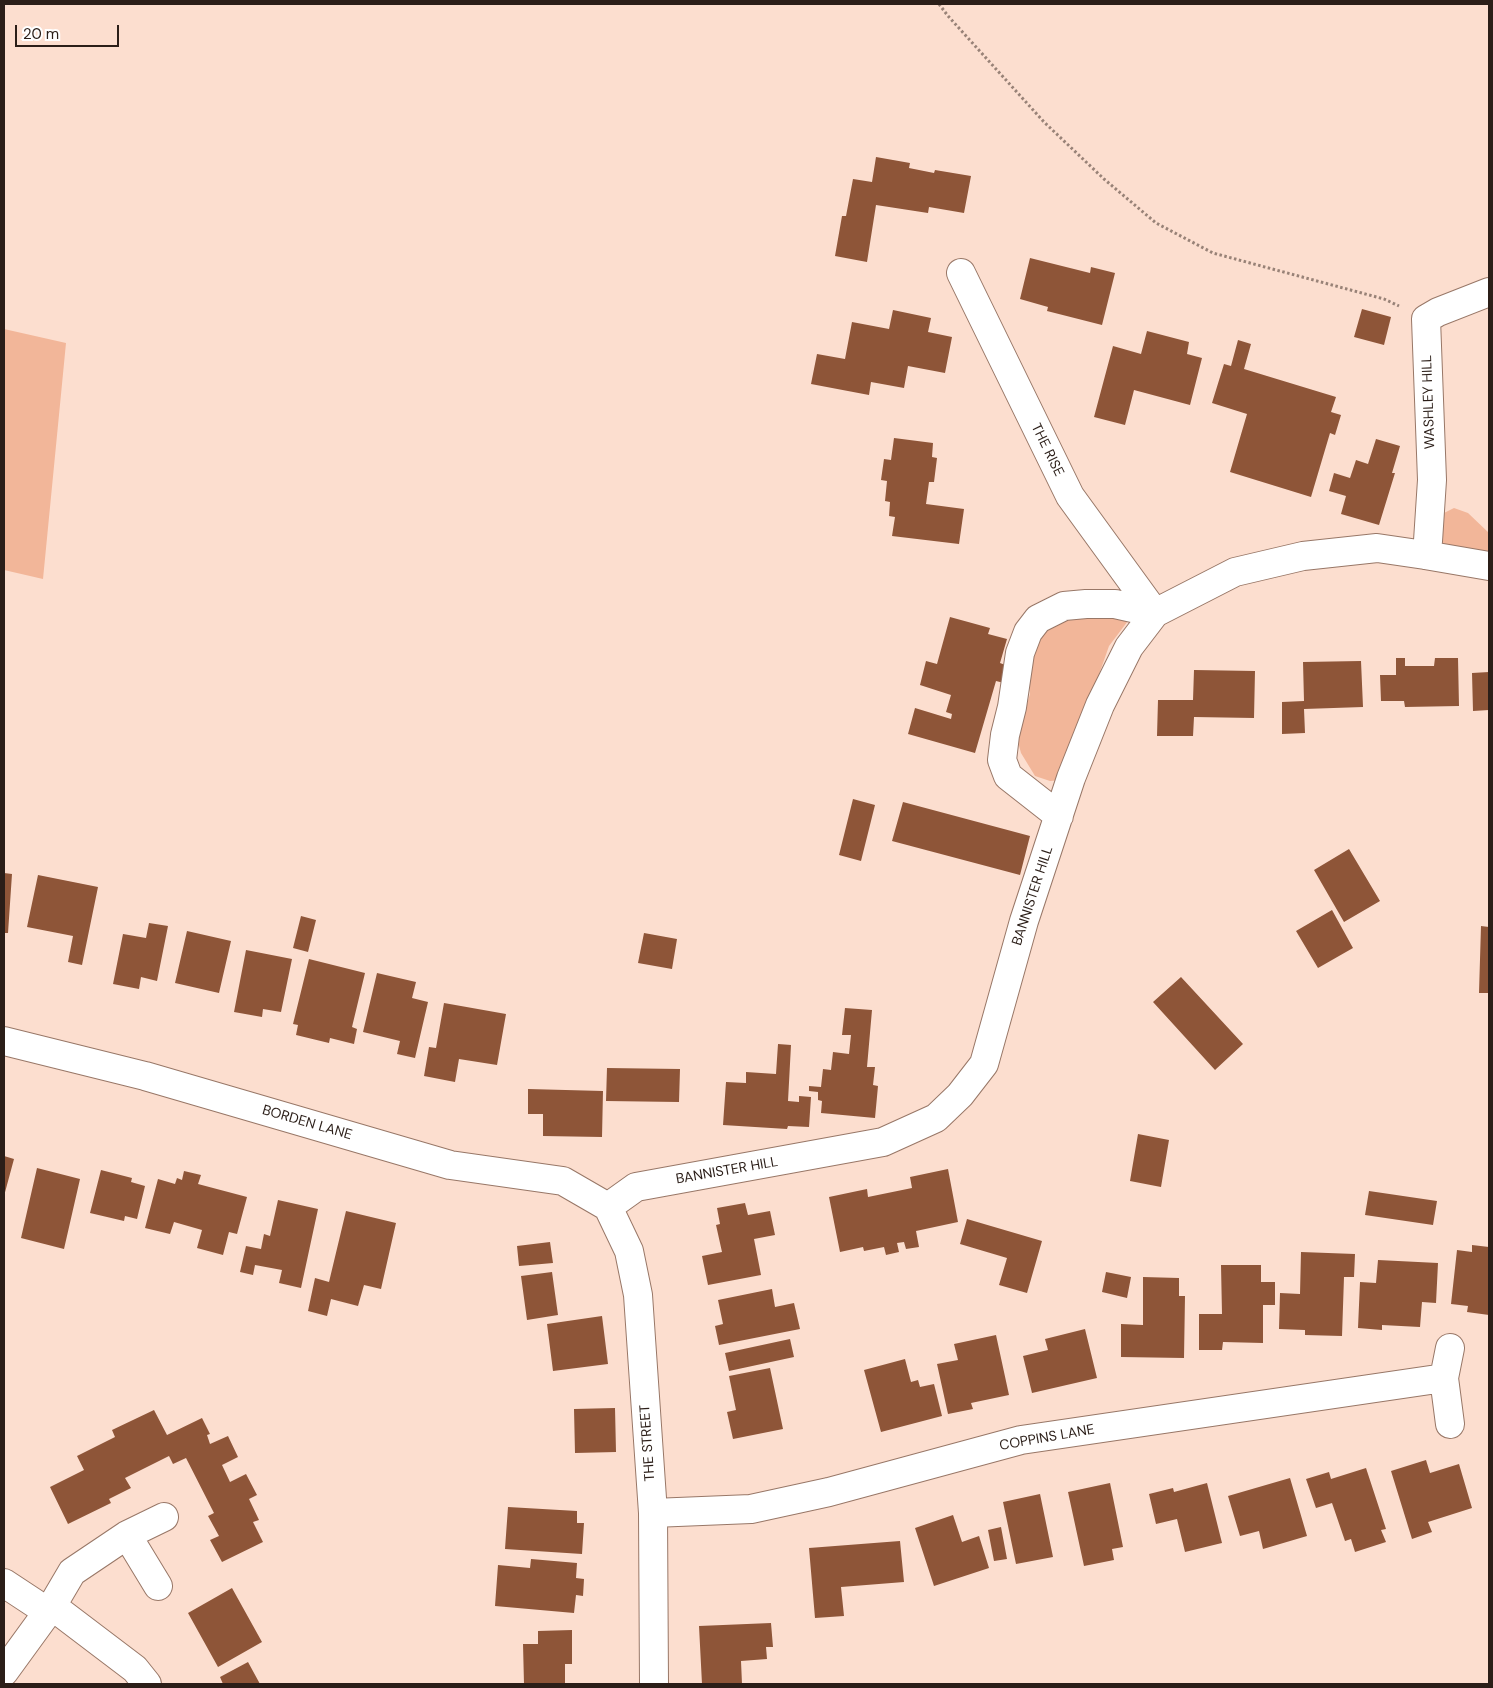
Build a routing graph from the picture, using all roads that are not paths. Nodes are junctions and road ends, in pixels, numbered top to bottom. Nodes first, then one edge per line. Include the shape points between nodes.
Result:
1 (960, 273) dead end
2 (1489, 292) edge
3 (1424, 555) junction
4 (1489, 566) edge
5 (1155, 613) junction
6 (1059, 816) junction
7 (4, 1041) edge
8 (608, 1207) junction
9 (1450, 1348) dead end
10 (1444, 1378) junction
11 (1450, 1424) dead end
12 (653, 1513) junction
13 (164, 1517) dead end
14 (127, 1535) junction
15 (4, 1583) edge
16 (158, 1586) dead end
17 (50, 1609) junction
18 (4, 1672) edge
19 (147, 1684) edge
20 (654, 1684) edge

1 - 5 street, THE RISE via 1070,496
2 - 3 street, WASHLEY HILL via 1426,319 1432,480
3 - 4 street, BANNISTER HILL
3 - 5 street, BANNISTER HILL via 1377,548 1303,556 1235,572
5 - 6 street, BANNISTER HILL via 1129,647 1100,705
5 - 6 street via 1115,604 1064,606 1038,619 1028,632 1020,652 1002,760 1008,776
6 - 8 street, BANNISTER HILL via 1024,921 984,1064 960,1095 936,1118 883,1142 636,1187
7 - 8 street, BORDEN LANE via 145,1076 450,1165 563,1181
8 - 12 street, THE STREET via 628,1251 638,1295
9 - 10 street
10 - 11 street
10 - 12 street, COPPINS LANE via 1021,1440 829,1492 751,1509
12 - 20 street, THE STREET
13 - 14 street
14 - 16 street
14 - 17 street via 72,1572
15 - 17 street
17 - 18 street
17 - 19 street via 135,1670

